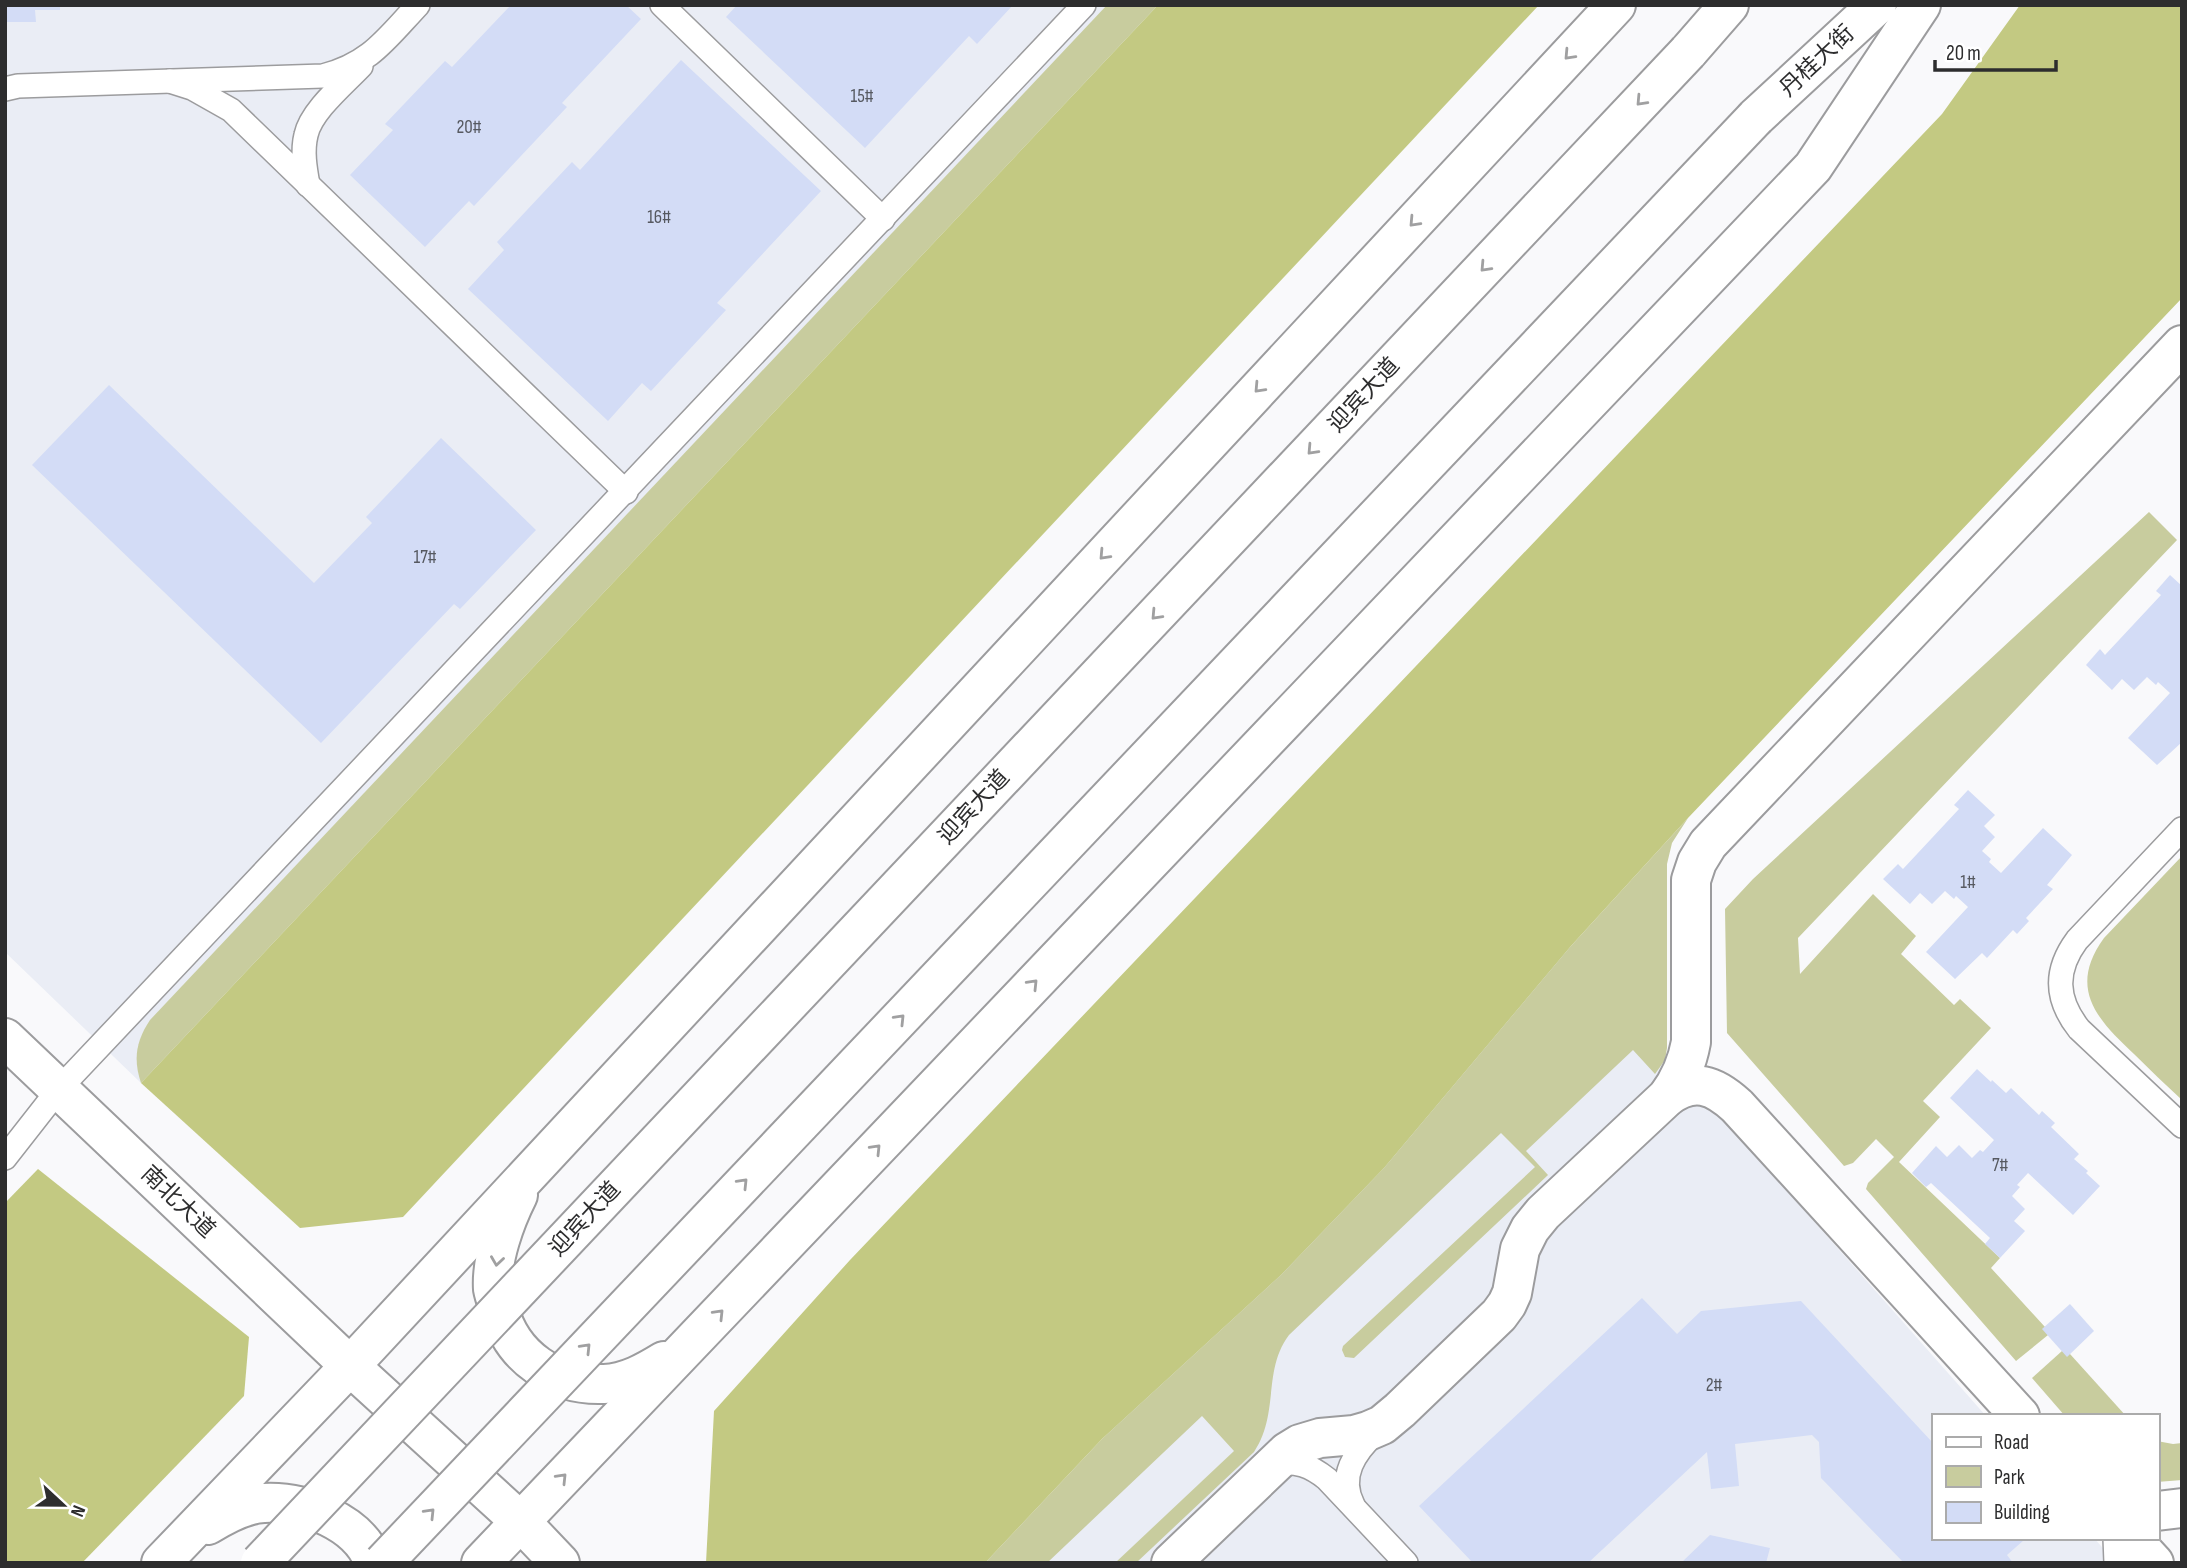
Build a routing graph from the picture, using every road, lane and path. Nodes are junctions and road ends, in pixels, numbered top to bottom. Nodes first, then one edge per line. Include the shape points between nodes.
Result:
1 (418, 5) edge
2 (662, 5) edge
3 (1084, 5) edge
4 (1616, 5) edge
5 (1729, 5) edge
6 (1877, 5) edge
7 (1921, 5) edge
8 (373, 53) junction
9 (170, 81) junction
10 (9, 87) edge
11 (308, 185) junction
12 (883, 219) junction
13 (2182, 345) edge
14 (626, 492) junction
15 (2182, 829) edge
16 (5, 1038) edge
17 (1691, 1042) junction
18 (59, 1089) junction
19 (1667, 1097) junction
20 (1737, 1106) junction
21 (2182, 1126) edge
22 (5, 1158) edge
23 (527, 1174) junction
24 (687, 1348) junction
25 (350, 1366) junction
26 (2018, 1414) edge
27 (1394, 1415) junction
28 (1274, 1464) junction
29 (1354, 1507) junction
30 (2182, 1508) edge
31 (2159, 1511) edge
32 (520, 1522) junction
33 (2115, 1540) edge
34 (2134, 1540) edge
35 (173, 1550) edge
36 (260, 1563) edge
37 (374, 1563) edge
38 (383, 1563) edge
39 (481, 1563) edge
40 (560, 1563) edge
41 (1171, 1563) edge
42 (1406, 1563) edge
43 (2116, 1563) edge
44 (2154, 1563) edge

1 - 8 lane
2 - 12 lane
3 - 12 lane
4 -> 23 main road
5 -> 36 main road, 迎宾大道, bridge
38 -> 6 main road, 丹桂大街, bridge via 1756,117
24 -> 7 main road via 1814,167
8 - 9 lane via 343,71 323,76
8 - 11 lane via 319,111 306,133
9 - 10 lane
9 - 11 lane via 231,110
11 - 14 lane
12 - 14 lane
13 - 17 main road via 1708,844 1691,880
14 - 18 lane
15 - 21 lane via 2069,950 2060,983 2066,1011 2079,1029
16 - 18 main road, 南北大道
17 - 19 main road via 1688,1060
17 - 20 main road via 1701,1065
18 - 22 lane
18 - 25 main road, 南北大道
19 - 20 main road via 1683,1088 1702,1086
19 - 27 main road via 1543,1213 1520,1249 1512,1293 1499,1315
20 - 26 main road
23 -> 24 main road via 504,1223 494,1289 504,1327 514,1344 538,1366 574,1382 607,1384 639,1376
23 - 25 main road
32 -> 24 main road
25 - 32 main road, 南北大道
25 - 35 main road
27 - 28 main road via 1368,1431 1300,1444
27 - 29 lane via 1352,1461 1347,1486
28 - 29 lane via 1296,1463 1317,1471
28 - 41 main road
29 - 42 lane
30 - 31 main road
32 - 39 main road
32 - 40 main road, 南北大道
33 - 43 lane
34 - 44 main road
35 - 37 main road via 229,1513 262,1503 300,1506 337,1522 357,1537

